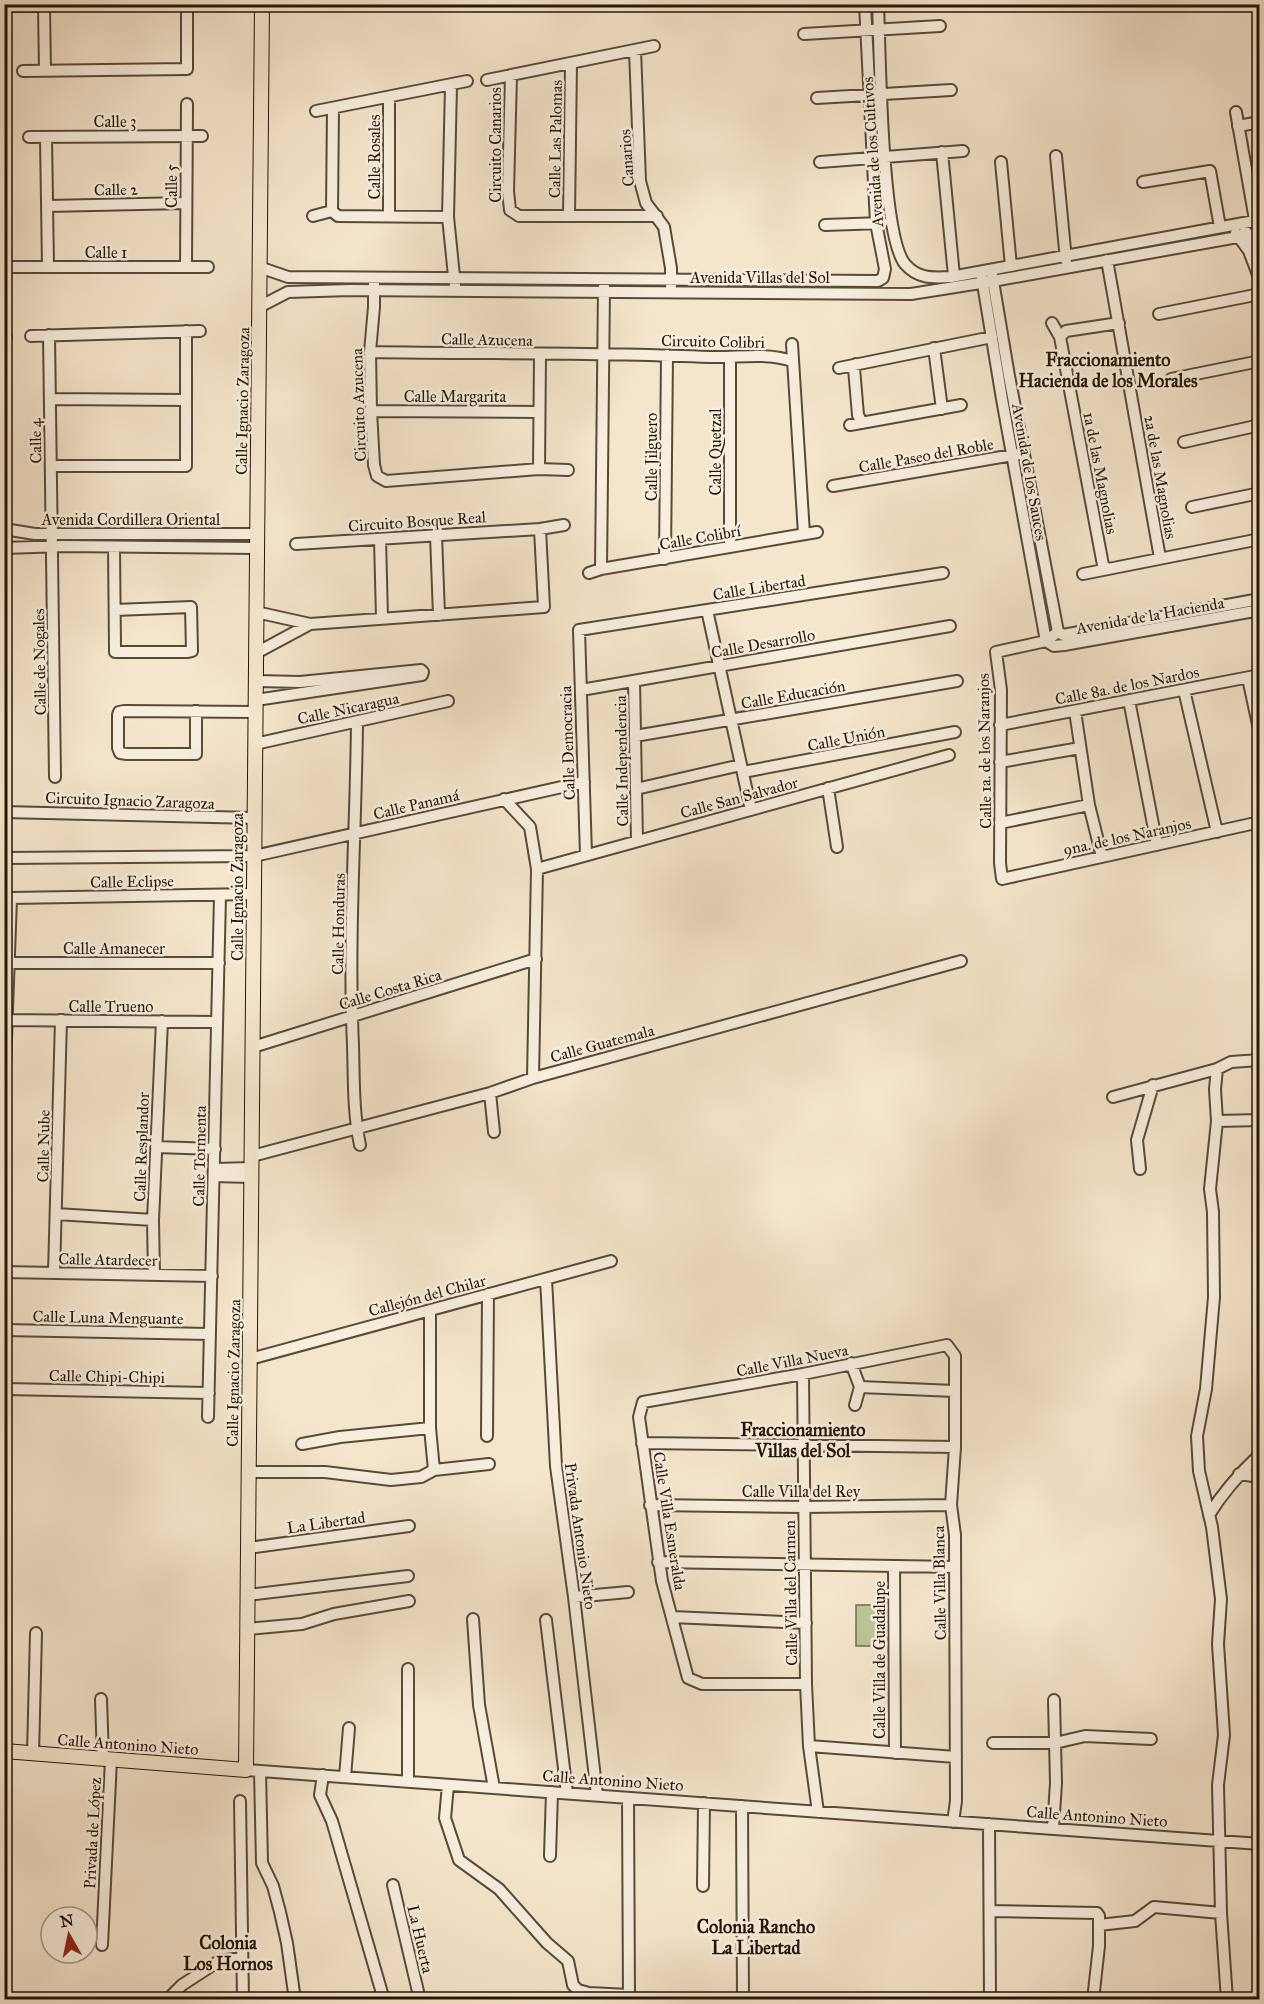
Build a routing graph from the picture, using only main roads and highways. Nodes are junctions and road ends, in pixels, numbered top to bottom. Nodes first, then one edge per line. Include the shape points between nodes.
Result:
1 (262, 4) edge
2 (4, 1752) edge
3 (253, 1770) joint

1 - 3 main road, Calle Ignacio Zaragoza via 247,1629
2 - 3 main road, Calle Antonino Nieto

